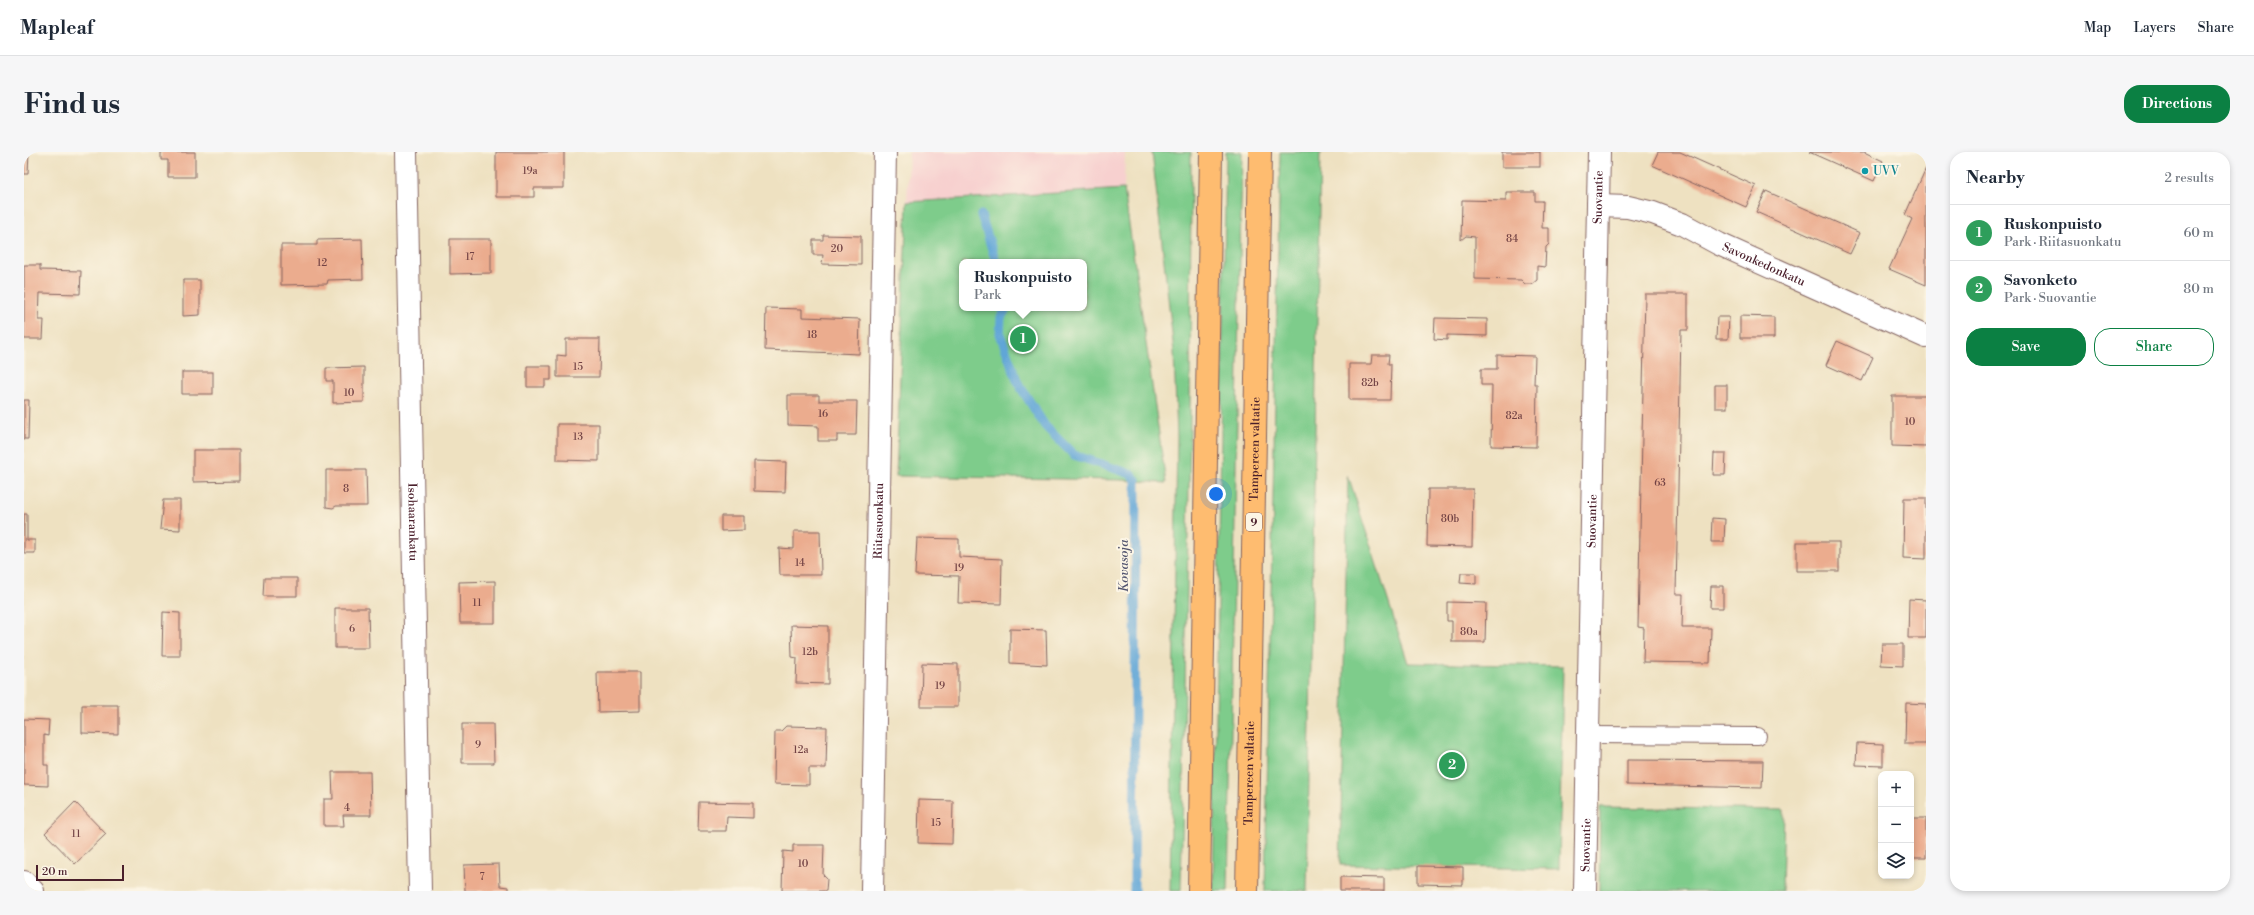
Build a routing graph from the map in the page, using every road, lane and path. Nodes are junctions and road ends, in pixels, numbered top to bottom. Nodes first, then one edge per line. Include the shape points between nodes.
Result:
1 (406, 152) edge
2 (884, 152) edge
3 (1211, 152) edge
4 (1260, 152) edge
5 (1599, 152) edge
6 (1598, 206) junction
7 (1926, 337) edge
8 (1588, 735) junction
9 (1758, 736) dead end
10 (24, 882) edge
11 (33, 891) edge
12 (420, 891) edge
13 (872, 891) edge
14 (1199, 891) edge
15 (1247, 891) edge
16 (1585, 891) edge

1 - 12 street, Isohaarankatu
2 - 13 street, Riitasuonkatu
3 - 14 highway
4 - 15 highway, Tampereen valtatie / 9
5 - 6 street, Suovantie
6 - 7 street, Savonkedonkatu via 1628,207 1682,224 1724,246
6 - 8 street, Suovantie
8 - 9 lane
8 - 16 street, Suovantie
10 - 11 street

